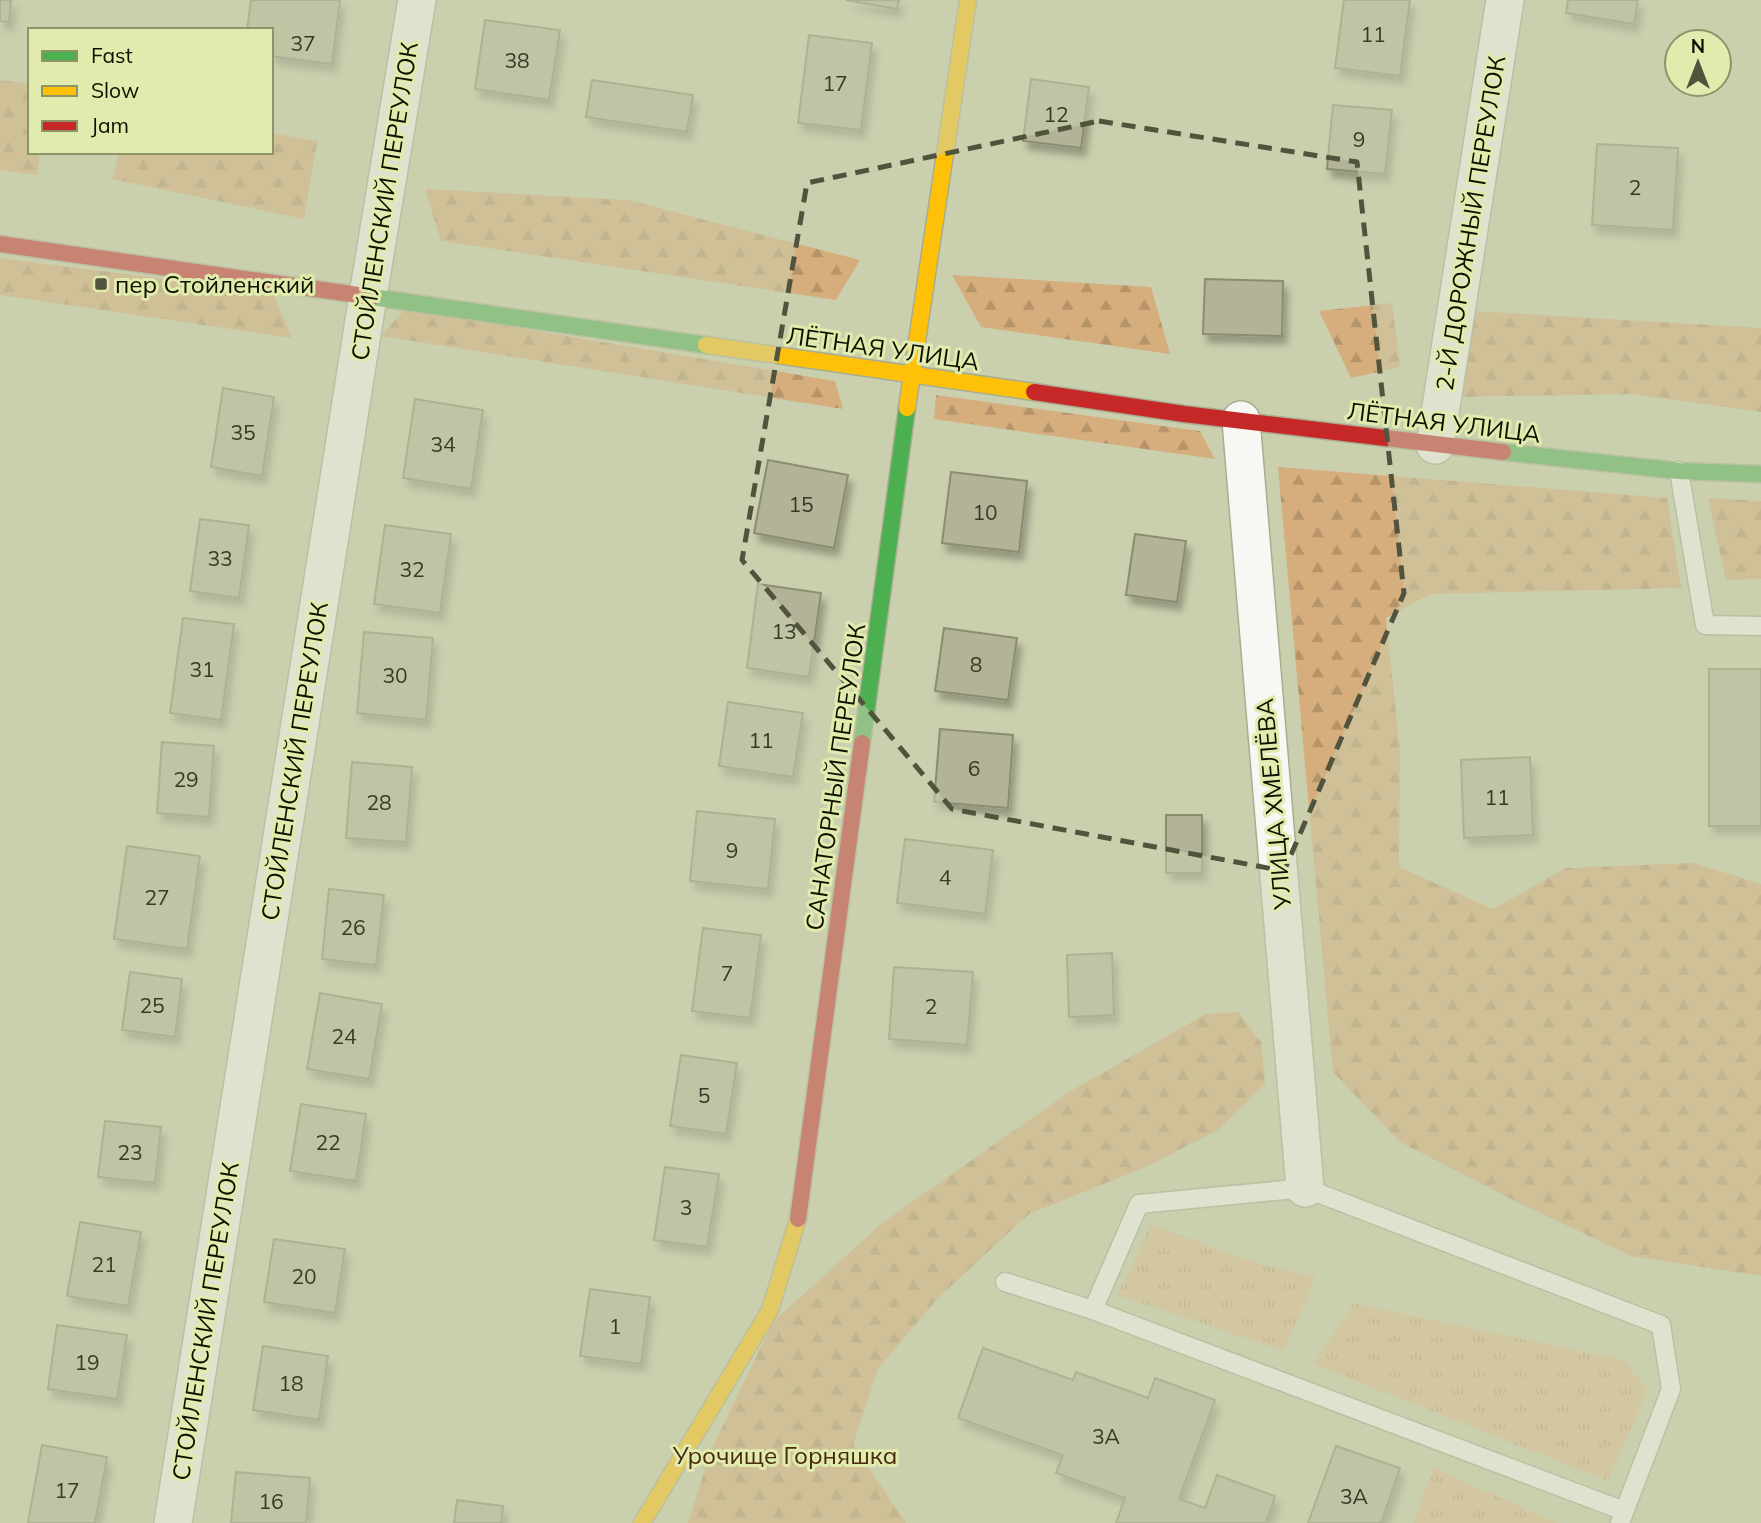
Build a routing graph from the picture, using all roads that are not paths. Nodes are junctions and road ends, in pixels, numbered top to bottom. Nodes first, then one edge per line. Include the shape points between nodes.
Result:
1 (417, 0) edge
2 (968, 0) edge
3 (1505, 0) edge
4 (0, 244) edge
5 (368, 296) junction
6 (911, 375) junction
7 (1241, 420) junction
8 (1436, 445) junction
9 (1679, 471) junction
10 (1761, 474) edge
11 (1761, 626) edge
12 (1305, 1188) junction
13 (1005, 1282) dead end
14 (1093, 1310) junction
15 (1622, 1517) edge
16 (173, 1523) edge
17 (642, 1523) edge

1 - 5 street, СТОЙЛЕНСКИЙ ПЕРЕУЛОК
2 - 6 street, САНАТОРНЫЙ ПЕРЕУЛОК
3 - 8 street, 2-Й ДОРОЖНЫЙ ПЕРЕУЛОК
4 - 5 street, ЛЁТНАЯ УЛИЦА
5 - 6 street, ЛЁТНАЯ УЛИЦА
5 - 16 street, СТОЙЛЕНСКИЙ ПЕРЕУЛОК
6 - 7 street, ЛЁТНАЯ УЛИЦА
6 - 17 street, САНАТОРНЫЙ ПЕРЕУЛОК via 801,1210 770,1310
7 - 8 street, ЛЁТНАЯ УЛИЦА
7 - 12 street, УЛИЦА ХМЕЛЁВА
8 - 9 street, ЛЁТНАЯ УЛИЦА
9 - 10 street, ЛЁТНАЯ УЛИЦА
9 - 11 lane via 1705,625
12 - 14 lane via 1139,1204
12 - 15 lane via 1661,1325 1671,1389
13 - 14 lane
14 - 15 lane

